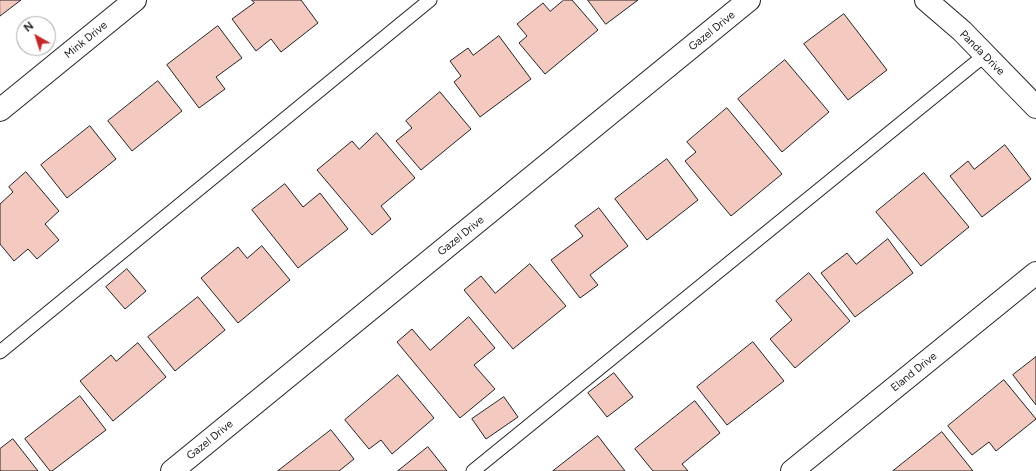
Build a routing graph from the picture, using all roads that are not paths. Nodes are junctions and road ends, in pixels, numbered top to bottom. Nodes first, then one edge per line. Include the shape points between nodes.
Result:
1 (135, 0) edge
2 (430, 0) edge
3 (749, 0) edge
4 (926, 0) edge
5 (985, 55) junction
6 (1036, 107) edge
7 (0, 110) edge
8 (1036, 273) edge
9 (0, 352) edge
10 (172, 471) edge
11 (473, 471) edge
12 (792, 471) edge

1 - 7 street, Mink Drive
2 - 9 lane
3 - 10 street, Gazel Drive
4 - 5 street, Panda Drive
5 - 6 street, Panda Drive
5 - 11 lane
8 - 12 street, Eland Drive

